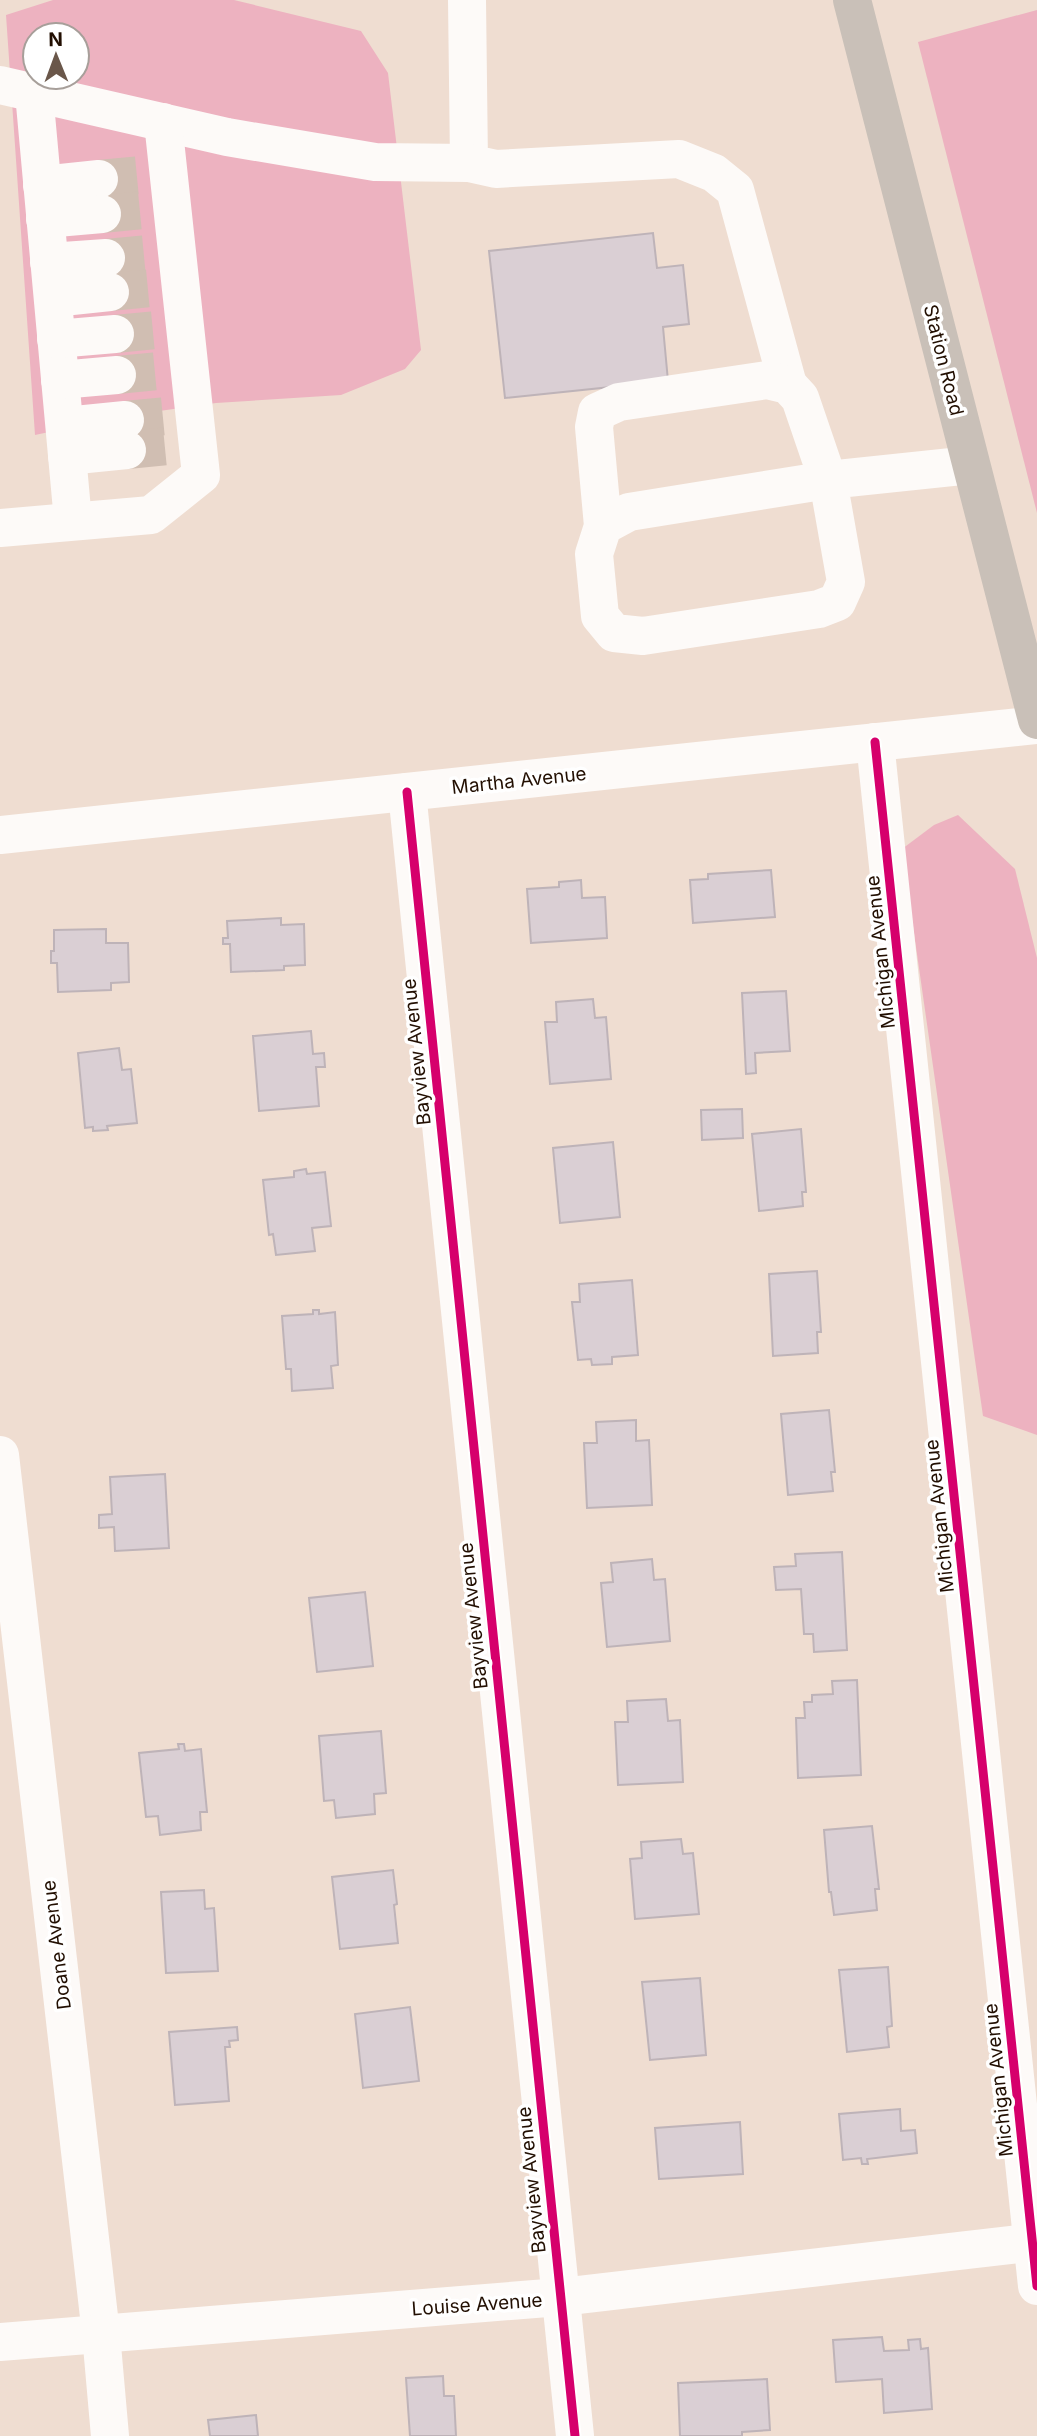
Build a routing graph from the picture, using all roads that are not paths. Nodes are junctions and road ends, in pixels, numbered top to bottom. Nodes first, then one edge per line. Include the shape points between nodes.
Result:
1 (467, 0) edge
2 (852, 0) edge
3 (17, 89) edge
4 (163, 122) junction
5 (470, 163) junction
6 (100, 197) tunnel mouth
7 (44, 202) junction
8 (108, 275) tunnel mouth
9 (51, 280) junction
10 (115, 334) tunnel mouth
11 (56, 339) junction
12 (117, 375) tunnel mouth
13 (60, 380) junction
14 (788, 385) junction
15 (126, 435) tunnel mouth
16 (66, 441) junction
17 (971, 465) junction
18 (828, 480) junction
19 (73, 522) junction
20 (603, 526) junction
21 (0, 528) edge
22 (1037, 722) edge
23 (875, 742) junction
24 (407, 792) junction
25 (0, 835) edge
26 (0, 1455) edge
27 (1035, 2242) edge
28 (1037, 2286) edge
29 (560, 2297) junction
30 (101, 2334) junction
31 (0, 2342) edge
32 (110, 2436) edge
33 (575, 2436) edge

1 - 5 street
2 - 17 main road, Station Road
3 - 4 street
3 - 7 street
4 - 5 street via 375,162
4 - 19 street via 156,191 174,370 182,430 201,475 151,515
5 - 14 street via 496,169 679,159 714,173 735,190
6 - 7 street
7 - 9 street
8 - 9 street
9 - 11 street
10 - 11 street
11 - 13 street
12 - 13 street
13 - 16 street
14 - 18 street via 800,398
14 - 20 street via 767,380 619,402 597,412 594,427
15 - 16 street
16 - 19 street
17 - 18 street
17 - 22 main road, Station Road
18 - 20 street via 629,512
18 - 20 street via 846,582 837,602 819,609 643,636 614,633 600,616 594,554
19 - 21 street
22 - 23 street, Martha Avenue
23 - 24 street, Martha Avenue
23 - 27 street, Michigan Avenue
24 - 25 street, Martha Avenue
24 - 29 street, Bayview Avenue
26 - 30 street, Doane Avenue
27 - 28 street, Michigan Avenue
27 - 29 street, Louise Avenue
29 - 30 street, Louise Avenue
29 - 33 street, Bayview Avenue
30 - 31 street, Louise Avenue
30 - 32 street, Doane Avenue

